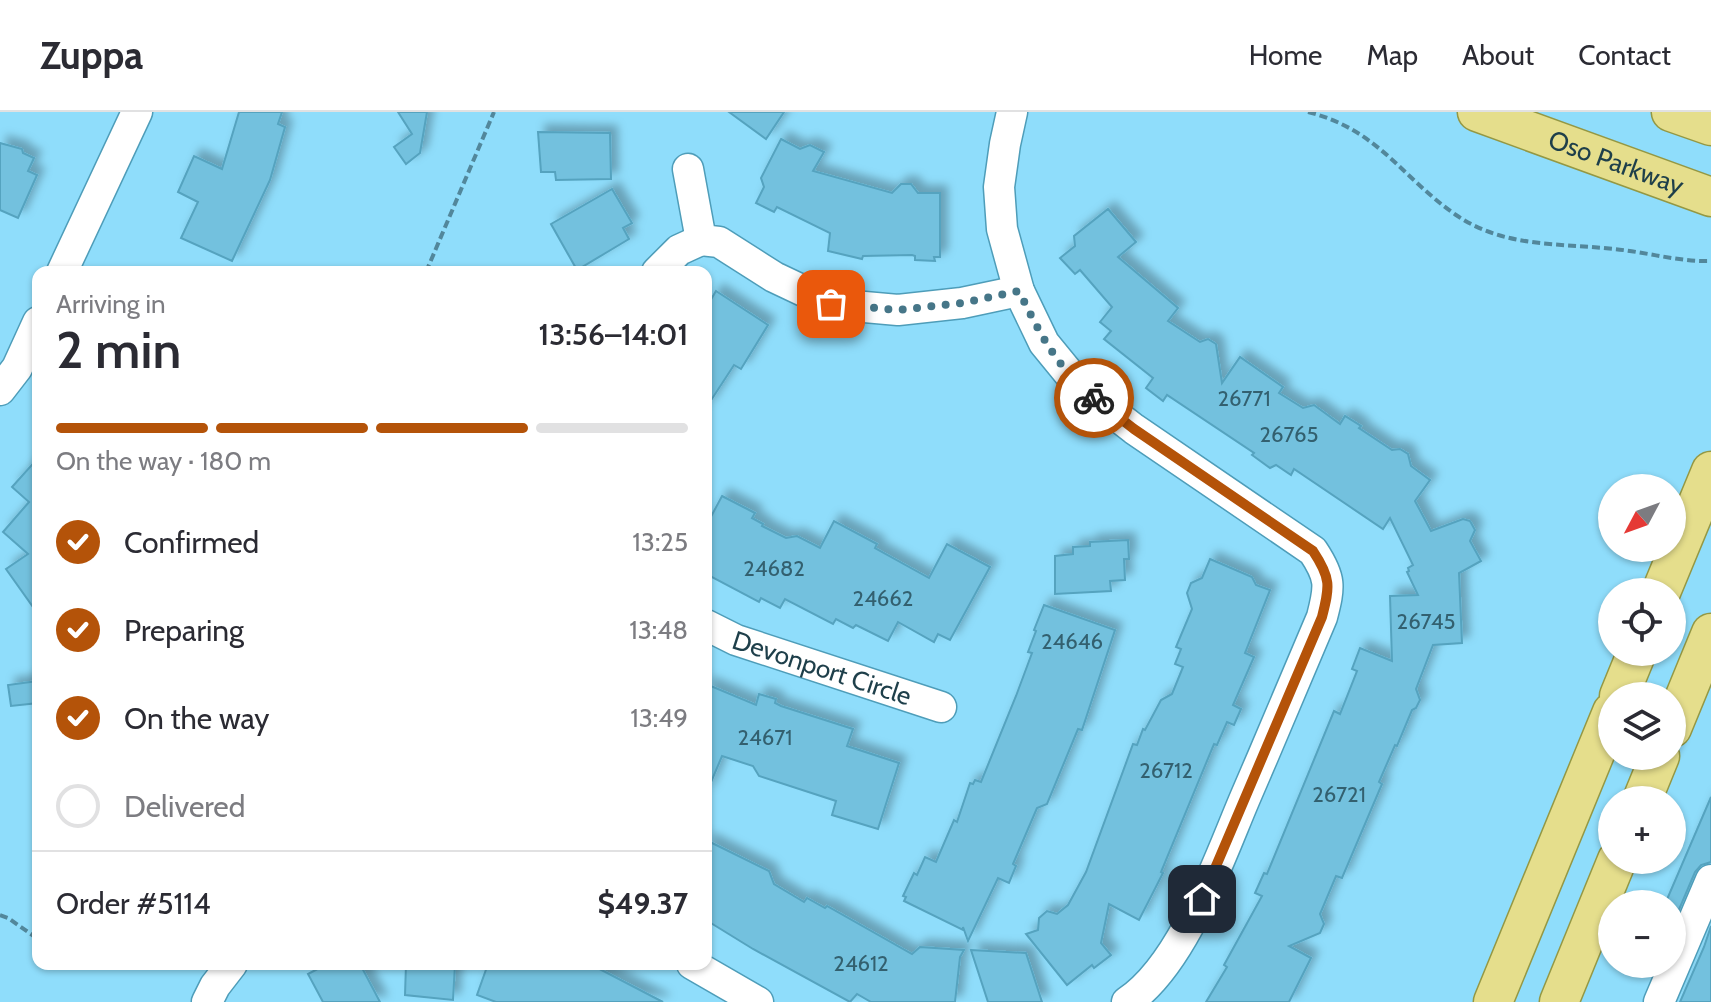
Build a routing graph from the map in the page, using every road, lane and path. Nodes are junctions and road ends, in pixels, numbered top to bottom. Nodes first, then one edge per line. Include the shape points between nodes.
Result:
1 (137, 112) edge
2 (494, 112) edge
3 (1012, 112) edge
4 (1308, 112) edge
5 (1477, 112) edge
6 (1671, 112) edge
7 (1711, 126) edge
8 (688, 169) dead end
9 (1711, 197) edge
10 (701, 240) junction
11 (1711, 261) edge
12 (65, 266) edge
13 (429, 266) edge
14 (663, 266) edge
15 (1019, 291) junction
16 (32, 335) edge
17 (0, 390) edge
18 (1711, 471) edge
19 (1667, 578) edge
20 (712, 628) edge
21 (1711, 633) edge
22 (1686, 694) edge
23 (941, 707) dead end
24 (1598, 746) edge
25 (1611, 874) edge
26 (1711, 880) edge
27 (0, 915) edge
28 (32, 935) edge
29 (227, 970) edge
30 (702, 970) edge
31 (207, 1002) edge
32 (758, 1002) edge
33 (1127, 1002) edge
34 (1493, 1002) edge
35 (1559, 1002) edge
36 (1659, 1002) edge

1 - 12 street
2 - 13 path
3 - 15 street via 999,187 1002,229
4 - 11 path via 1370,141 1437,200 1496,236
5 - 9 main road, Oso Parkway
6 - 7 main road
8 - 10 street
10 - 14 street via 679,250
10 - 15 street via 719,242 831,304 898,310
15 - 33 street via 1044,343 1080,387 1313,551 1328,580 1322,617 1202,899 1177,947
16 - 17 street
18 - 19 main road
20 - 23 street, Devonport Circle
21 - 22 main road
24 - 34 main road
25 - 35 main road
26 - 36 street
27 - 28 path
29 - 31 street
30 - 32 street

